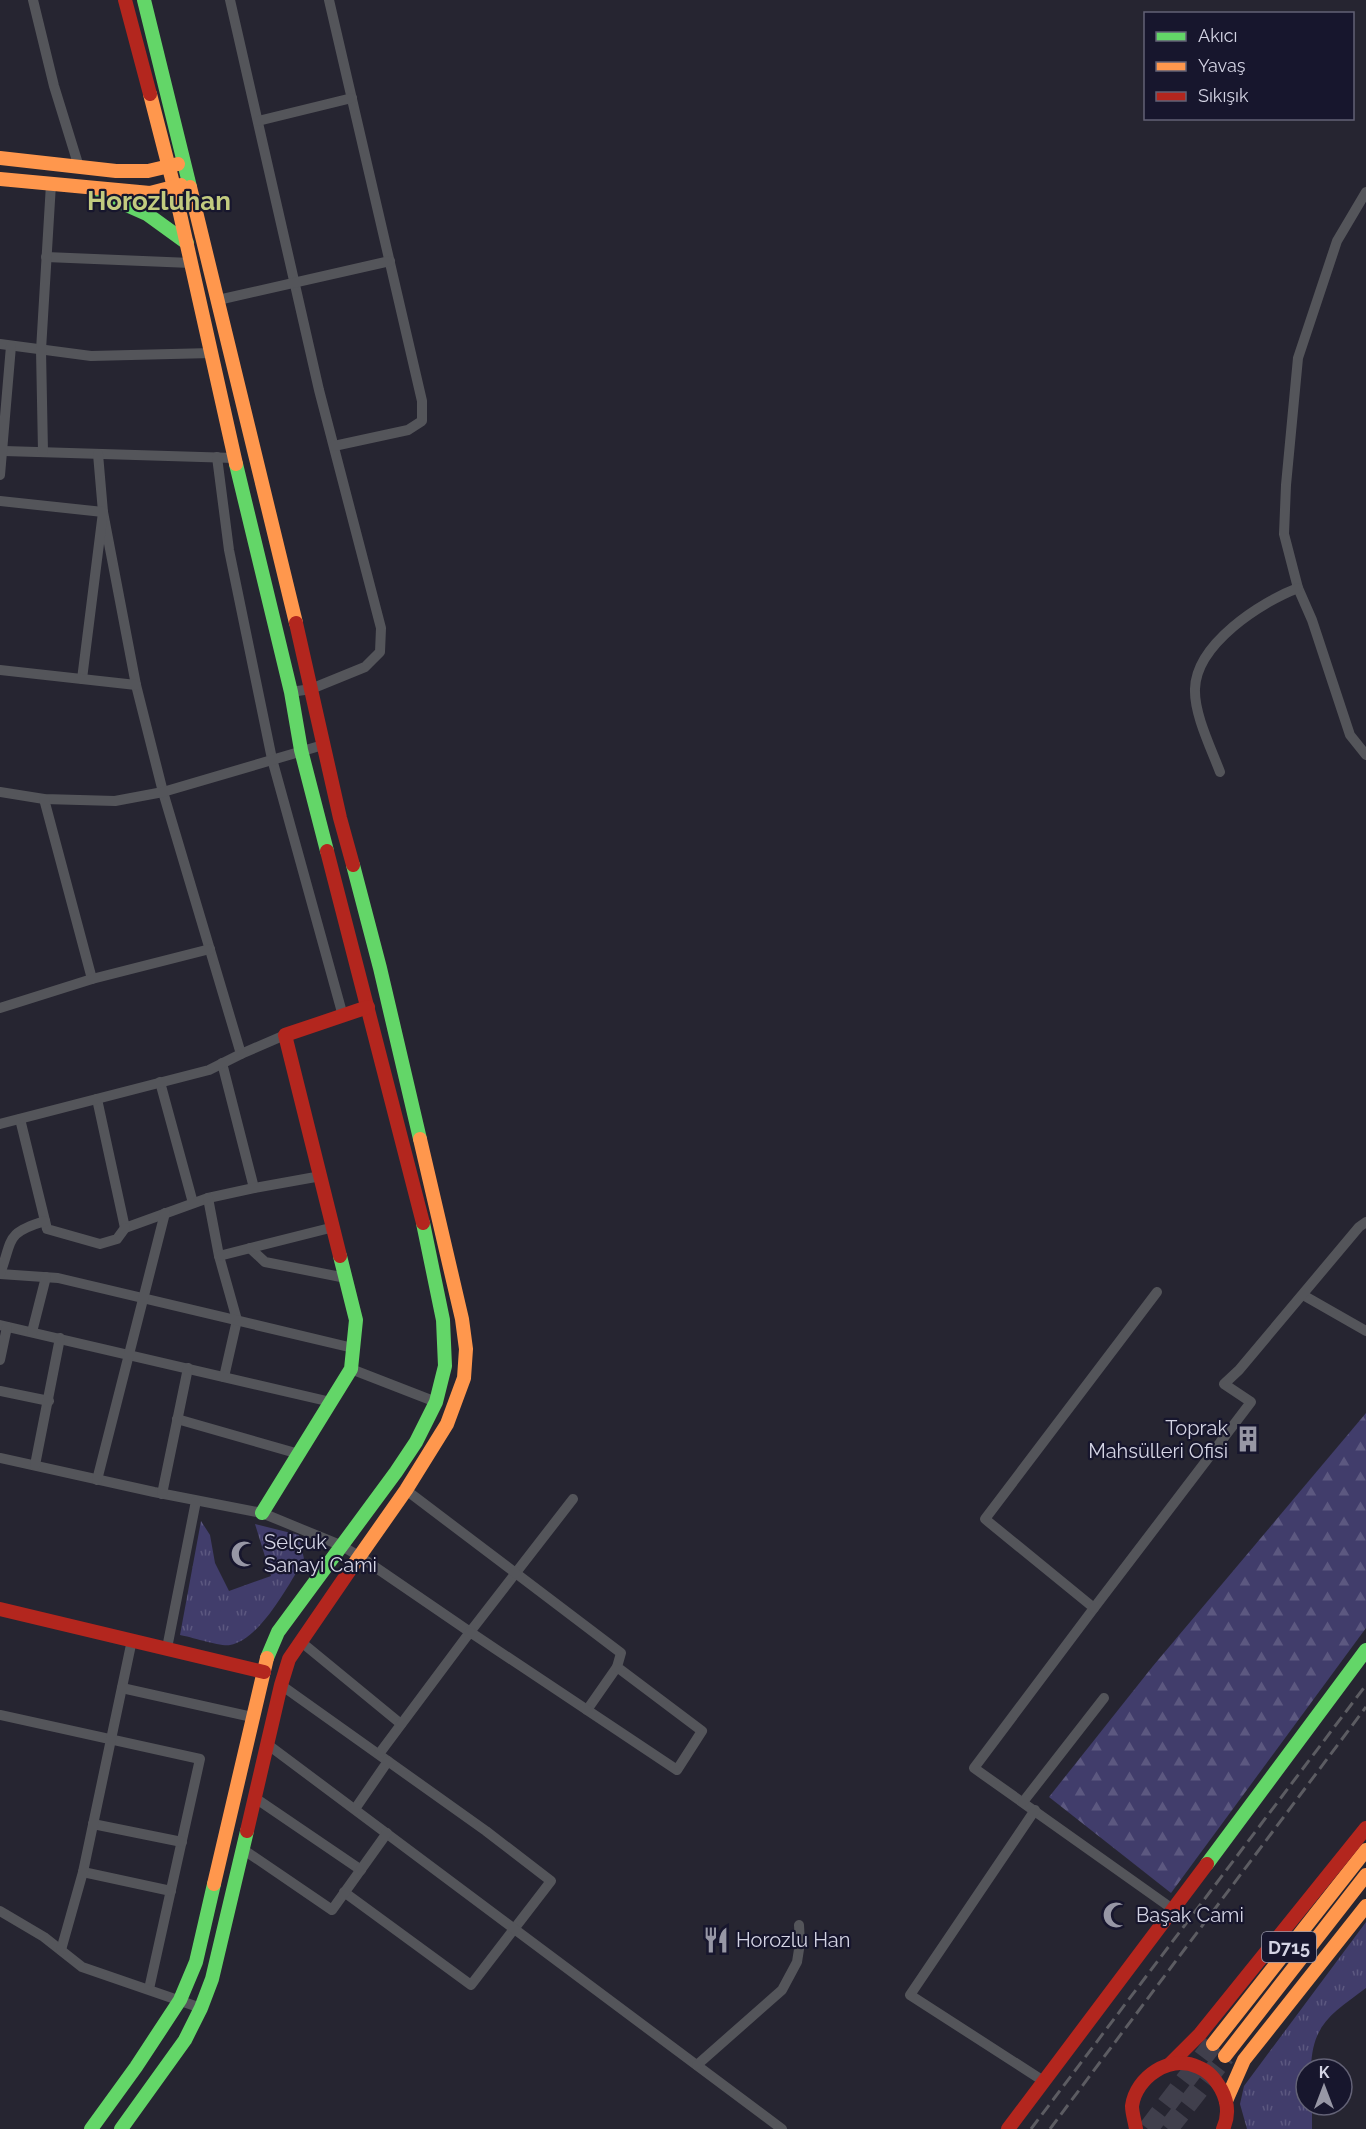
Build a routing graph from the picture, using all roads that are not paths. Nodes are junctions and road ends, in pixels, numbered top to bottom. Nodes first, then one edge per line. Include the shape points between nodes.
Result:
1 (33, 0) edge
2 (125, 0) edge
3 (144, 0) edge
4 (230, 0) edge
5 (329, 0) edge
6 (352, 98) junction
7 (258, 121) junction
8 (0, 158) edge
9 (184, 163) junction
10 (79, 167) junction
11 (168, 167) junction
12 (0, 178) edge
13 (189, 183) junction
14 (51, 184) junction
15 (174, 187) junction
16 (91, 189) junction
17 (1366, 192) edge
18 (187, 243) junction
19 (46, 257) junction
20 (390, 261) junction
21 (191, 263) junction
22 (294, 283) junction
23 (218, 300) junction
24 (6, 345) edge
25 (41, 350) junction
26 (212, 353) junction
27 (334, 447) junction
28 (4, 451) junction
29 (43, 452) junction
30 (98, 454) junction
31 (216, 457) junction
32 (234, 458) junction
33 (0, 475) edge
34 (0, 501) edge
35 (103, 512) junction
36 (1298, 588) junction
37 (0, 670) edge
38 (82, 679) junction
39 (136, 685) junction
40 (311, 689) junction
41 (291, 692) junction
42 (323, 745) junction
43 (301, 750) junction
44 (1366, 754) edge
45 (272, 759) junction
46 (1220, 772) dead end
47 (0, 792) edge
48 (163, 792) junction
49 (44, 799) junction
50 (210, 949) junction
51 (92, 979) junction
52 (368, 1007) junction
53 (0, 1008) edge
54 (343, 1016) junction
55 (285, 1035) junction
56 (241, 1054) junction
57 (222, 1064) junction
58 (160, 1082) junction
59 (97, 1099) junction
60 (20, 1119) junction
61 (0, 1124) edge
62 (321, 1176) junction
63 (254, 1188) junction
64 (208, 1198) junction
65 (193, 1203) junction
66 (165, 1213) junction
67 (45, 1221) junction
68 (1366, 1222) edge
69 (334, 1227) junction
70 (125, 1228) junction
71 (250, 1248) junction
72 (219, 1256) junction
73 (0, 1274) edge
74 (46, 1277) junction
75 (346, 1278) junction
76 (1157, 1292) dead end
77 (1303, 1294) junction
78 (143, 1298) junction
79 (237, 1320) junction
80 (4, 1326) edge
81 (1366, 1331) edge
82 (32, 1332) junction
83 (60, 1338) junction
84 (353, 1348) junction
85 (129, 1354) junction
86 (0, 1360) edge
87 (188, 1368) junction
88 (351, 1369) junction
89 (224, 1377) junction
90 (0, 1391) edge
91 (49, 1401) junction
92 (331, 1402) junction
93 (436, 1402) junction
94 (177, 1419) junction
95 (299, 1454) junction
96 (0, 1458) edge
97 (35, 1465) junction
98 (97, 1480) junction
99 (406, 1490) junction
100 (162, 1494) junction
101 (573, 1499) dead end
102 (196, 1501) junction
103 (262, 1514) junction
104 (340, 1545) junction
105 (359, 1556) junction
106 (514, 1572) junction
107 (1094, 1608) junction
108 (0, 1609) edge
109 (470, 1632) junction
110 (132, 1640) junction
111 (300, 1641) junction
112 (166, 1648) junction
113 (1366, 1650) edge
114 (616, 1667) junction
115 (264, 1672) junction
116 (281, 1685) junction
117 (122, 1688) junction
118 (1104, 1698) dead end
119 (587, 1710) junction
120 (0, 1715) edge
121 (252, 1717) junction
122 (401, 1724) junction
123 (111, 1738) junction
124 (267, 1744) junction
125 (379, 1755) junction
126 (388, 1761) junction
127 (255, 1798) junction
128 (1023, 1802) junction
129 (355, 1809) junction
130 (1035, 1810) junction
131 (93, 1824) junction
132 (1366, 1828) edge
133 (387, 1833) junction
134 (182, 1842) junction
135 (243, 1850) junction
136 (1366, 1850) edge
137 (361, 1870) junction
138 (83, 1872) junction
139 (1366, 1875) edge
140 (171, 1891) junction
141 (344, 1892) junction
142 (1366, 1906) edge
143 (1174, 1910) junction
144 (0, 1911) edge
145 (799, 1925) dead end
146 (514, 1928) junction
147 (61, 1950) junction
148 (149, 1989) junction
149 (180, 2000) junction
150 (201, 2008) junction
151 (1213, 2044) tunnel mouth
152 (1226, 2055) tunnel mouth
153 (1170, 2064) junction
154 (697, 2065) junction
155 (1045, 2082) junction
156 (1227, 2101) junction
157 (1227, 2125) edge
158 (1132, 2127) edge
159 (91, 2129) edge
160 (121, 2129) edge
161 (782, 2129) edge
162 (1008, 2129) edge

1 - 10 street
2 - 11 main road
3 - 9 main road
4 - 7 street
5 - 6 street
6 - 7 street
6 - 20 street
7 - 22 street
8 - 10 main road
9 - 11 main road
9 - 13 main road
10 - 11 main road via 148,171
11 - 15 main road
12 - 14 main road
13 - 15 main road
13 - 23 main road
14 - 16 main road
14 - 19 street
15 - 16 main road via 150,193
15 - 18 main road
16 - 18 main road via 147,214
17 - 36 street via 1337,241 1298,358 1284,534
18 - 21 main road
19 - 21 street
19 - 25 street
20 - 22 street
20 - 27 street via 422,401 422,421 408,430
21 - 26 main road
22 - 23 street
22 - 27 street
23 - 40 main road
24 - 25 street
24 - 28 street
25 - 26 street via 91,356
25 - 29 street
26 - 32 main road
27 - 40 street via 381,628 380,652 365,667
28 - 29 street
28 - 33 street
29 - 30 street
30 - 31 street
30 - 35 street
31 - 32 street
31 - 45 street via 229,550
32 - 41 main road
34 - 35 street
35 - 38 street
35 - 39 street
36 - 44 street via 1350,735
36 - 46 street via 1276,597 1234,627 1212,647 1197,673 1194,690 1200,717
37 - 38 street
38 - 39 street
39 - 48 street
40 - 41 street
40 - 42 main road
41 - 43 main road
42 - 43 street
42 - 99 main road via 380,968 466,1349 464,1378 447,1424
43 - 45 street
43 - 52 main road
45 - 48 street
45 - 54 street
47 - 49 street
48 - 49 street via 115,801
48 - 50 street
49 - 51 street
50 - 51 street
50 - 56 street
51 - 53 street
52 - 54 main road
52 - 93 main road via 428,1242 443,1320 445,1366
54 - 55 main road
55 - 56 street
55 - 62 main road
56 - 57 street
57 - 58 street
57 - 63 street
58 - 59 street
58 - 65 street
59 - 60 street
59 - 70 street
60 - 61 street
60 - 67 street
62 - 63 street
62 - 69 main road
63 - 64 street
64 - 65 street
64 - 72 street
65 - 66 street
66 - 70 street
66 - 78 street
67 - 70 street via 47,1229 100,1244 117,1239
67 - 73 street via 20,1229 10,1240
68 - 77 street
69 - 71 street
69 - 75 main road
71 - 72 street
71 - 75 street via 266,1262
72 - 79 street
73 - 74 street
74 - 78 street
74 - 82 street
75 - 84 main road via 356,1320
76 - 107 street via 985,1518
77 - 81 street
77 - 107 street via 1224,1384 1251,1402
78 - 79 street
78 - 85 street
79 - 84 street
79 - 89 street
80 - 82 street
80 - 86 street
82 - 83 street
83 - 85 street
83 - 91 street
84 - 88 main road
85 - 87 street
85 - 98 street
87 - 89 street
87 - 94 street
88 - 92 main road
88 - 93 street
89 - 92 street
90 - 91 street
91 - 97 street
92 - 95 main road
93 - 104 main road via 409,1452
94 - 95 street
94 - 100 street
95 - 103 main road
96 - 97 street
97 - 98 street
98 - 100 street
99 - 105 main road
99 - 106 street
100 - 102 street
101 - 106 street
102 - 103 street
102 - 112 street
103 - 104 street
104 - 105 street
104 - 115 main road via 278,1632
105 - 109 street
105 - 111 main road
106 - 109 street
106 - 114 street via 621,1653
107 - 128 street via 974,1768
108 - 110 main road
109 - 119 street
109 - 122 street
110 - 112 main road
110 - 117 street
111 - 116 main road
111 - 122 street
112 - 115 main road
113 - 143 main road
114 - 119 street
114 - 119 street via 702,1731 677,1770
115 - 121 main road
116 - 124 main road
116 - 125 street
117 - 121 street
117 - 123 street
118 - 128 street
120 - 123 street
121 - 149 main road via 196,1962
122 - 125 street
123 - 131 street
123 - 134 street via 200,1759
124 - 127 main road
124 - 129 street
125 - 126 street
126 - 129 street
126 - 146 street via 551,1881
127 - 135 main road
127 - 137 street
128 - 130 street
129 - 133 street
130 - 143 street
130 - 155 street via 910,1995
131 - 134 street
131 - 138 street
132 - 153 main road via 1200,2034
133 - 137 street
133 - 146 street
134 - 140 street
135 - 141 street via 332,1910
135 - 150 main road via 212,1979
136 - 151 main road, D715
137 - 141 street
138 - 140 street
138 - 147 street
139 - 152 main road, D715
140 - 148 street
141 - 146 street via 471,1985
142 - 156 main road, D715 via 1244,2060
143 - 155 main road
144 - 147 street
145 - 154 street via 797,1962 782,1990
146 - 154 street
147 - 148 street via 82,1967
148 - 149 street
149 - 150 street
149 - 159 main road
150 - 160 main road via 185,2040
153 - 156 main road via 1200,2067 1212,2075
153 - 158 main road via 1156,2069 1135,2092
154 - 161 street
155 - 162 main road
156 - 157 main road

